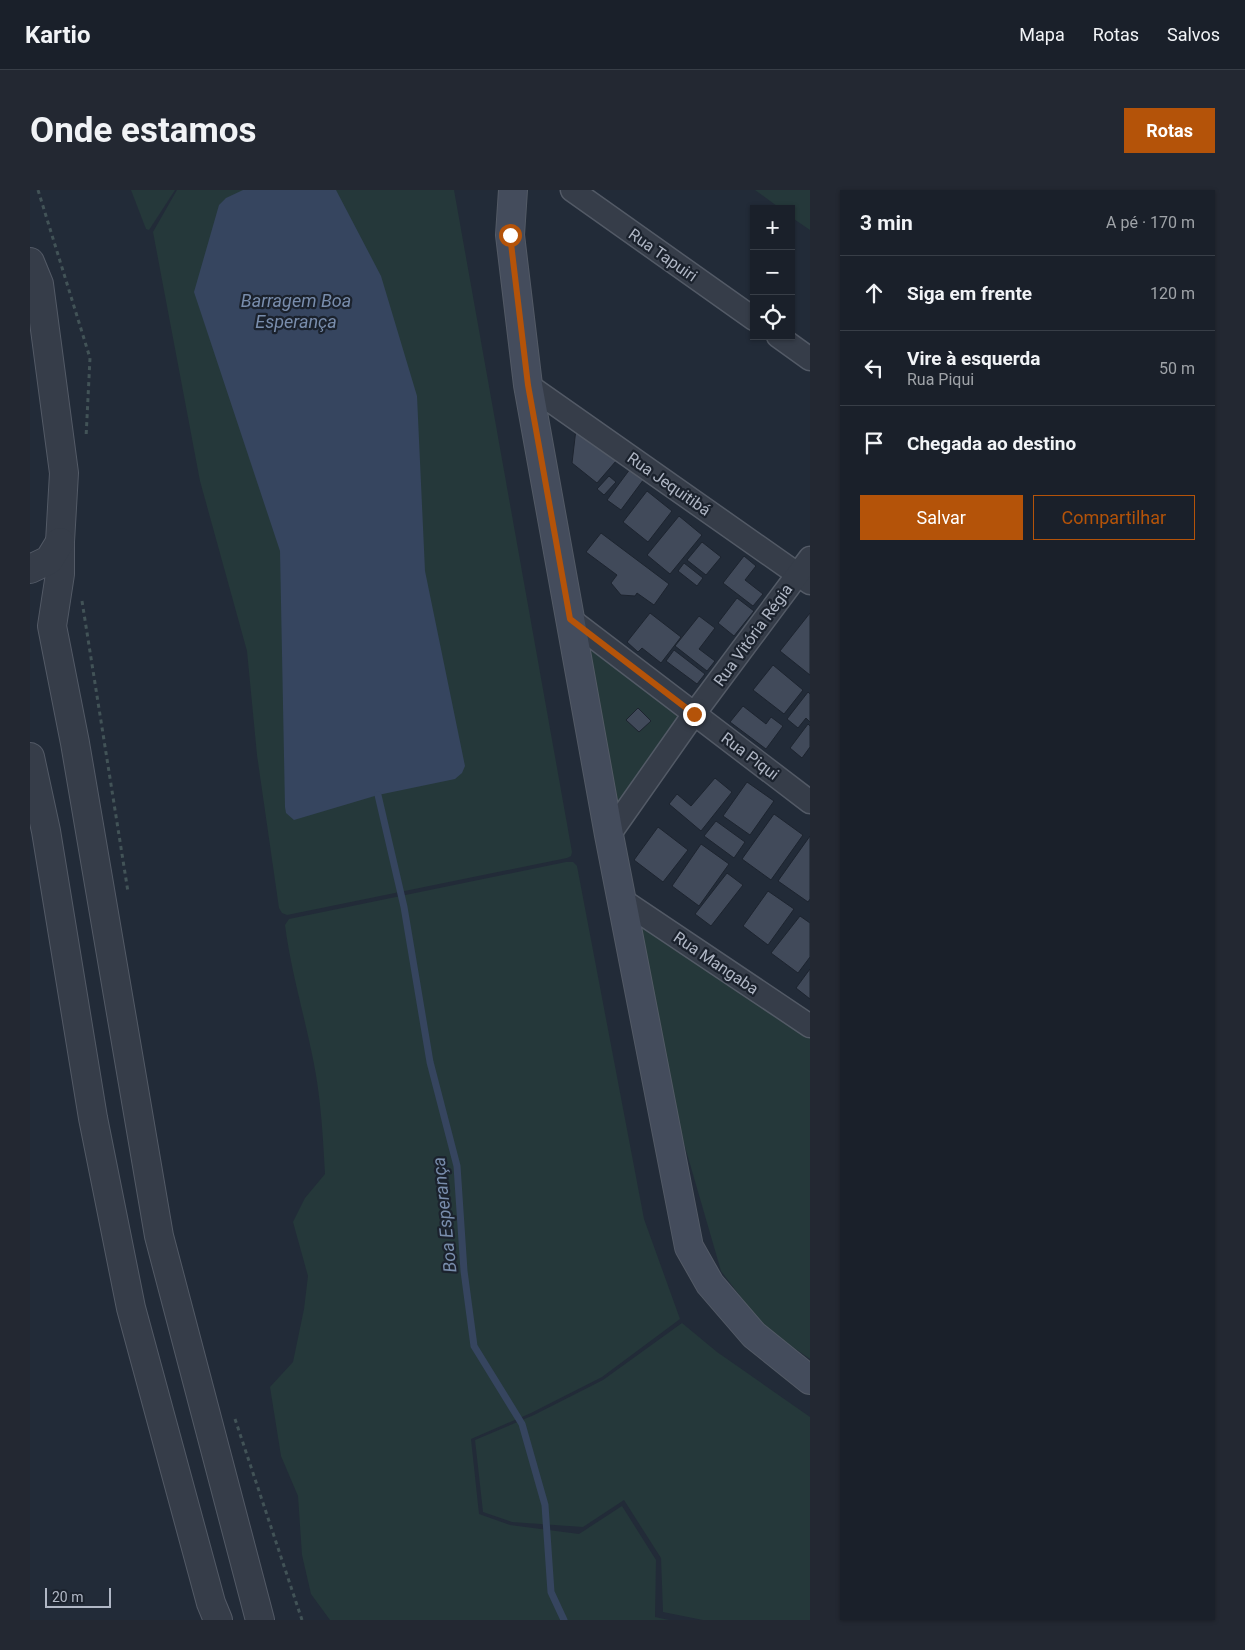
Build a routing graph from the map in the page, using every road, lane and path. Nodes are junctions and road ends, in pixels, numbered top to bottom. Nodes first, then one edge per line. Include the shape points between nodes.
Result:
1 (38, 190) edge
2 (513, 190) edge
3 (572, 190) edge
4 (30, 262) edge
5 (750, 316) edge
6 (784, 340) edge
7 (810, 359) edge
8 (528, 385) junction
9 (86, 444) dead end
10 (60, 542) junction
11 (30, 569) edge
12 (806, 572) edge
13 (82, 598) dead end
14 (570, 619) junction
15 (694, 714) junction
16 (30, 757) edge
17 (810, 802) edge
18 (609, 835) junction
19 (622, 900) junction
20 (129, 901) dead end
21 (810, 1026) edge
22 (810, 1380) edge
23 (232, 1412) dead end
24 (218, 1620) edge
25 (260, 1620) edge
26 (302, 1620) edge

1 - 9 path via 90,358
2 - 8 main road via 510,235
3 - 5 street, Rua Tapuiri
4 - 10 street via 39,284 64,473
6 - 7 street
8 - 12 street, Rua Jequitibá
8 - 14 main road
10 - 11 street via 49,560
10 - 25 street via 60,574 52,626 159,1236
12 - 15 street, Rua Vitória Régia
13 - 20 path
14 - 15 street, Rua Piqui
14 - 18 main road
15 - 17 street, Rua Piqui
15 - 18 street, Rua Vitória Régia
16 - 24 street via 46,831 93,1118 131,1308
18 - 19 main road
19 - 21 street, Rua Mangaba
19 - 22 main road via 689,1247 710,1284 754,1335
23 - 26 path

